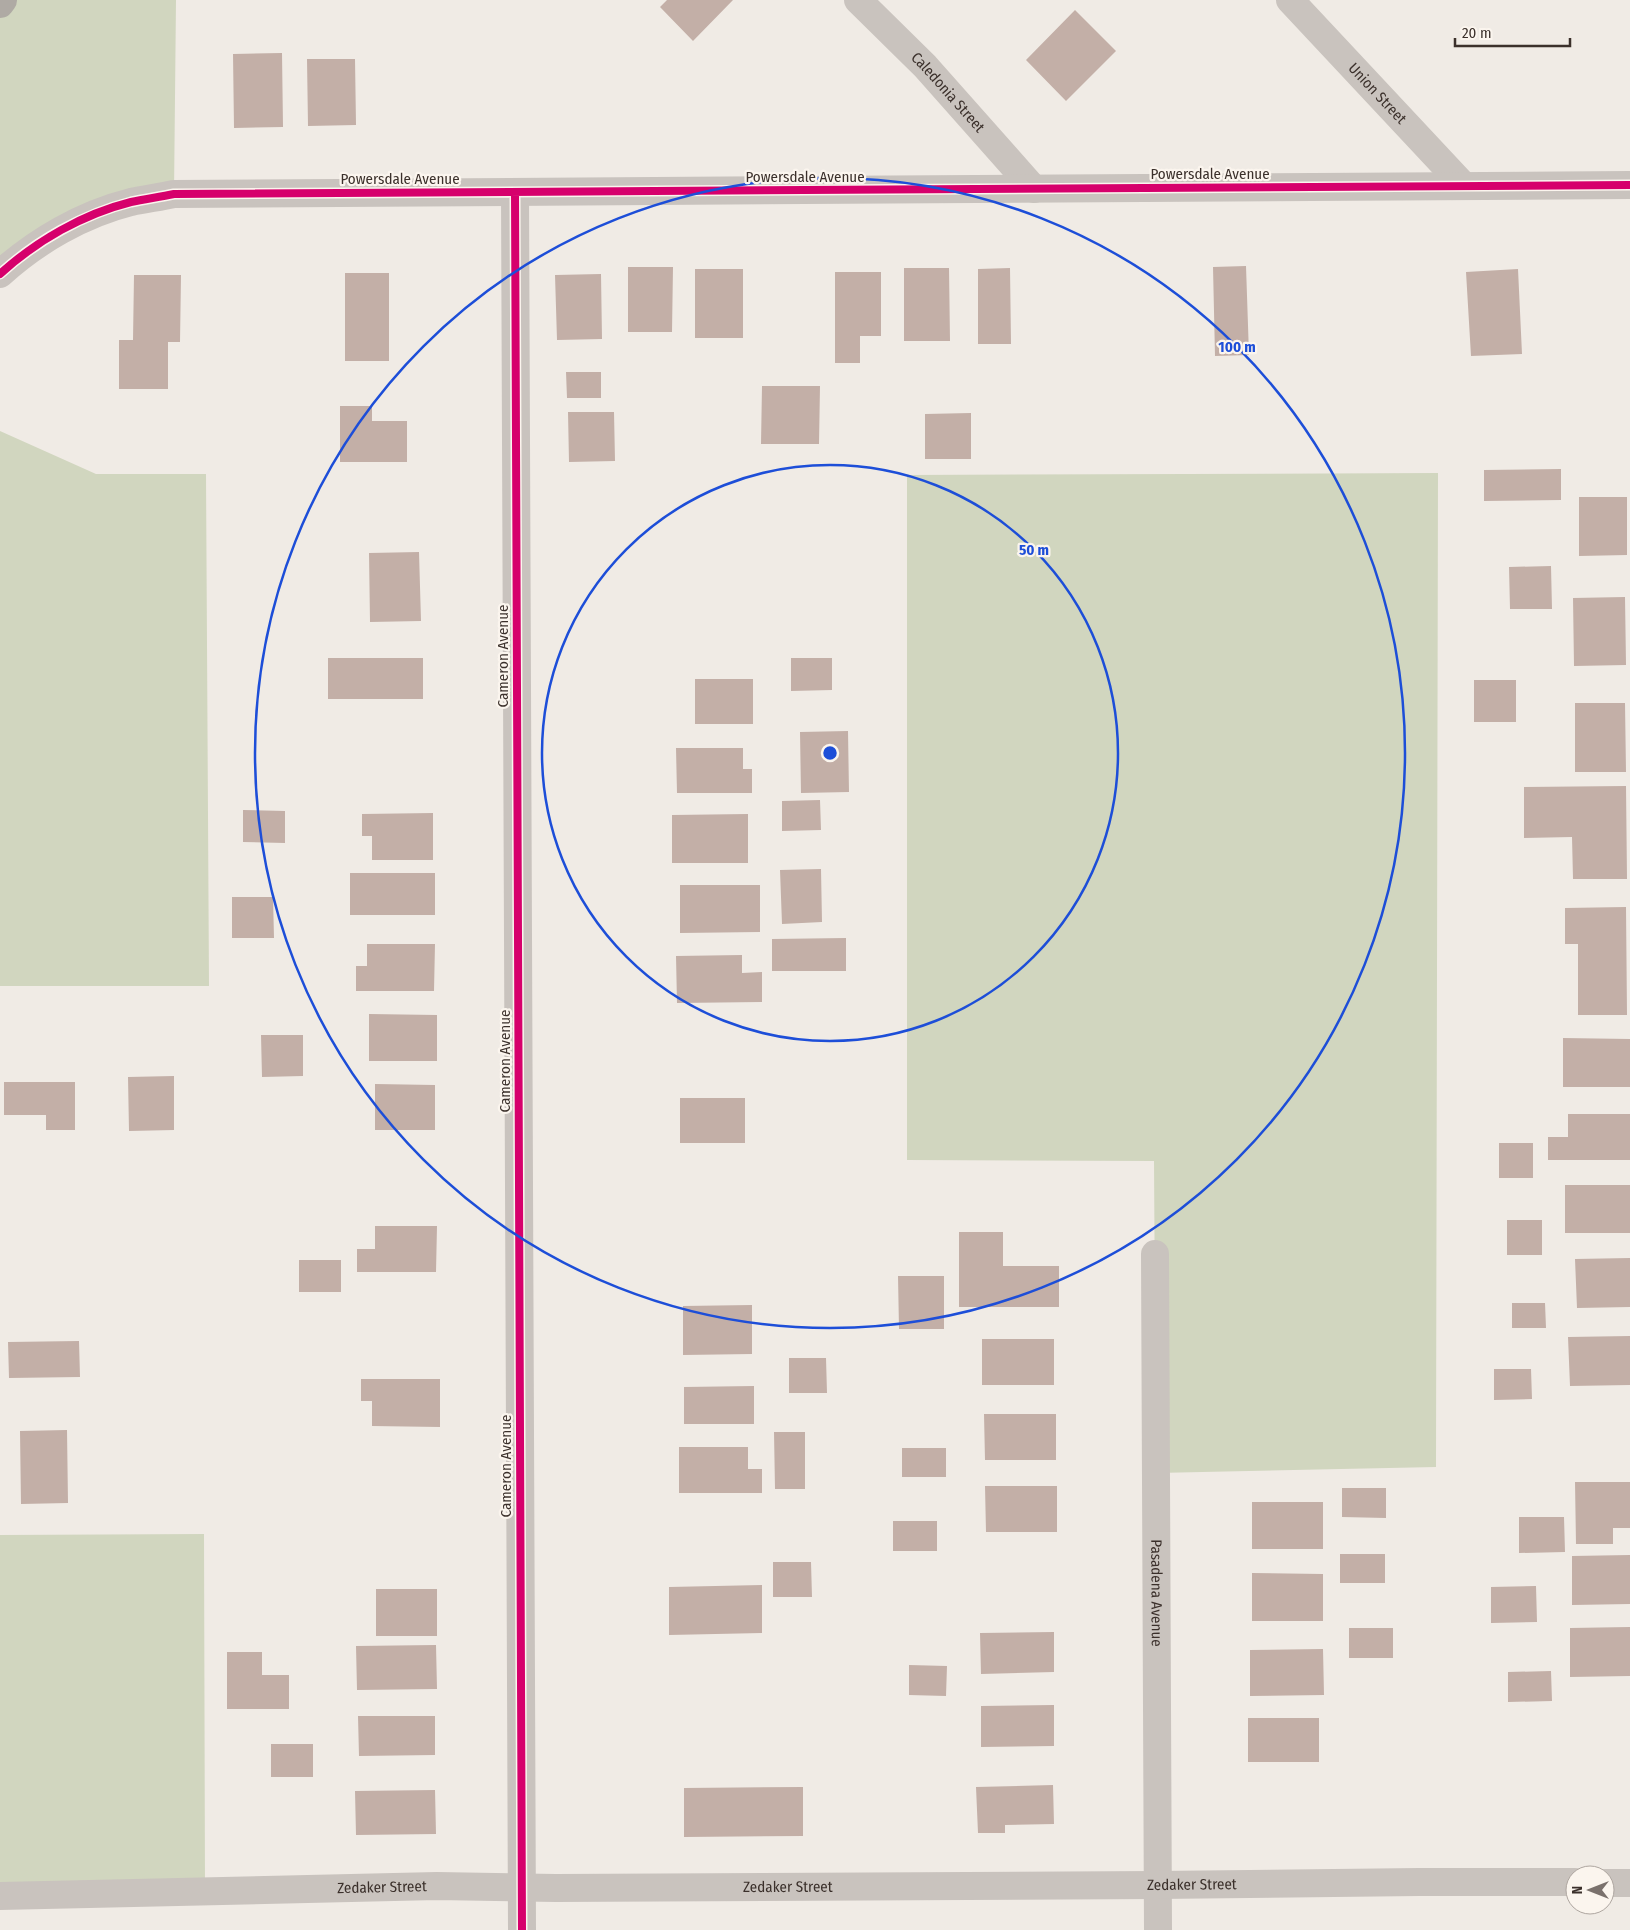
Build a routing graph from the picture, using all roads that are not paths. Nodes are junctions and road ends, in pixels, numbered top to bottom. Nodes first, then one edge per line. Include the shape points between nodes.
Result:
1 (3, 0) edge
2 (858, 0) edge
3 (1290, 0) edge
4 (0, 4) edge
5 (1630, 185) edge
6 (1464, 186) junction
7 (1034, 189) junction
8 (515, 192) junction
9 (0, 274) edge
10 (1155, 1254) dead end
11 (1565, 1882) edge
12 (1615, 1882) edge
13 (1630, 1883) edge
14 (1158, 1886) junction
15 (522, 1888) junction
16 (0, 1896) edge
17 (522, 1930) edge
18 (1158, 1930) edge

1 - 4 highway
2 - 7 street, Caledonia Street via 933,74
3 - 6 street, Union Street
5 - 6 street, Powersdale Avenue
6 - 7 street, Powersdale Avenue
7 - 8 street, Powersdale Avenue
8 - 9 street, Powersdale Avenue via 174,194 131,202 94,215 39,243
8 - 15 street, Cameron Avenue
10 - 14 street, Pasadena Avenue
11 - 14 street, Zedaker Street
12 - 13 street
14 - 15 street, Zedaker Street
14 - 18 street, Pasadena Avenue
15 - 16 street, Zedaker Street via 437,1886
15 - 17 street, Cameron Avenue

